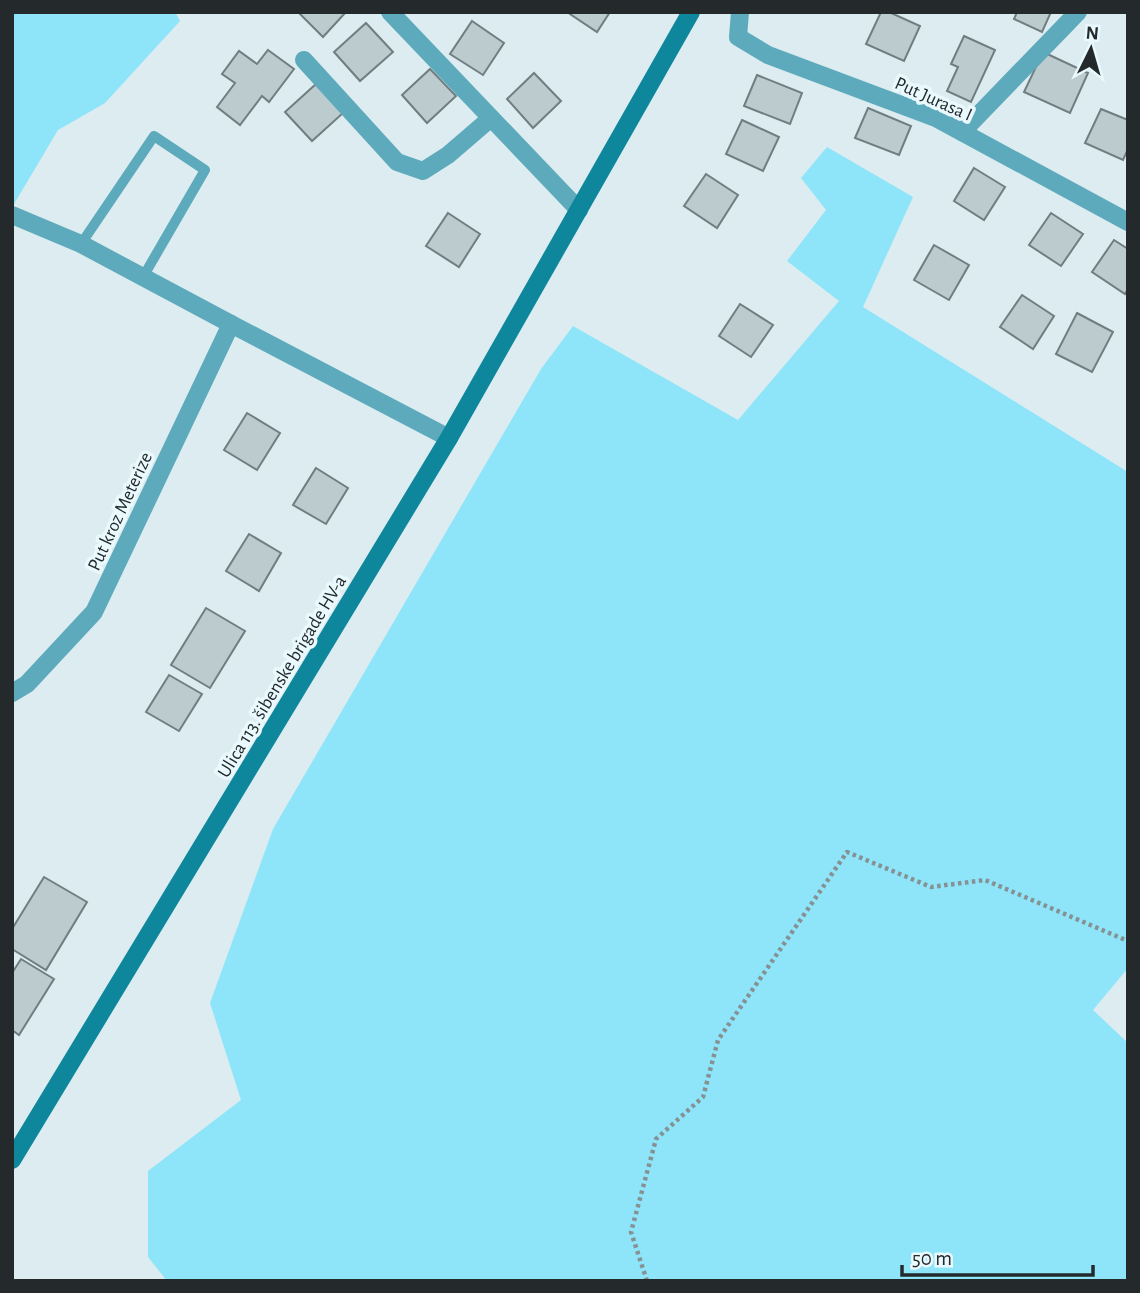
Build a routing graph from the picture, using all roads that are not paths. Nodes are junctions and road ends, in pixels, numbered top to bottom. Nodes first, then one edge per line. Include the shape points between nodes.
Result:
1 (390, 12) edge
2 (691, 12) edge
3 (740, 12) edge
4 (1078, 12) edge
5 (304, 60) dead end
6 (491, 118) junction
7 (962, 132) junction
8 (579, 210) junction
9 (12, 215) edge
10 (1128, 222) edge
11 (80, 244) junction
12 (143, 277) junction
13 (230, 324) junction
14 (450, 438) junction
15 (12, 693) edge
16 (12, 1160) edge

1 - 6 street
2 - 8 main road, Ulica 113. šibenske brigade HV-a
3 - 7 street, Put Jurasa I via 738,37 768,55
4 - 7 street
5 - 6 street via 397,162 423,171
6 - 8 street
7 - 10 street, Put Jurasa I
8 - 14 main road, Ulica 113. šibenske brigade HV-a
9 - 11 street
11 - 12 street
11 - 12 lane via 155,136 205,170
12 - 13 street
13 - 14 street
13 - 15 street, Put kroz Meterize via 94,612 27,684
14 - 16 main road, Ulica 113. šibenske brigade HV-a

